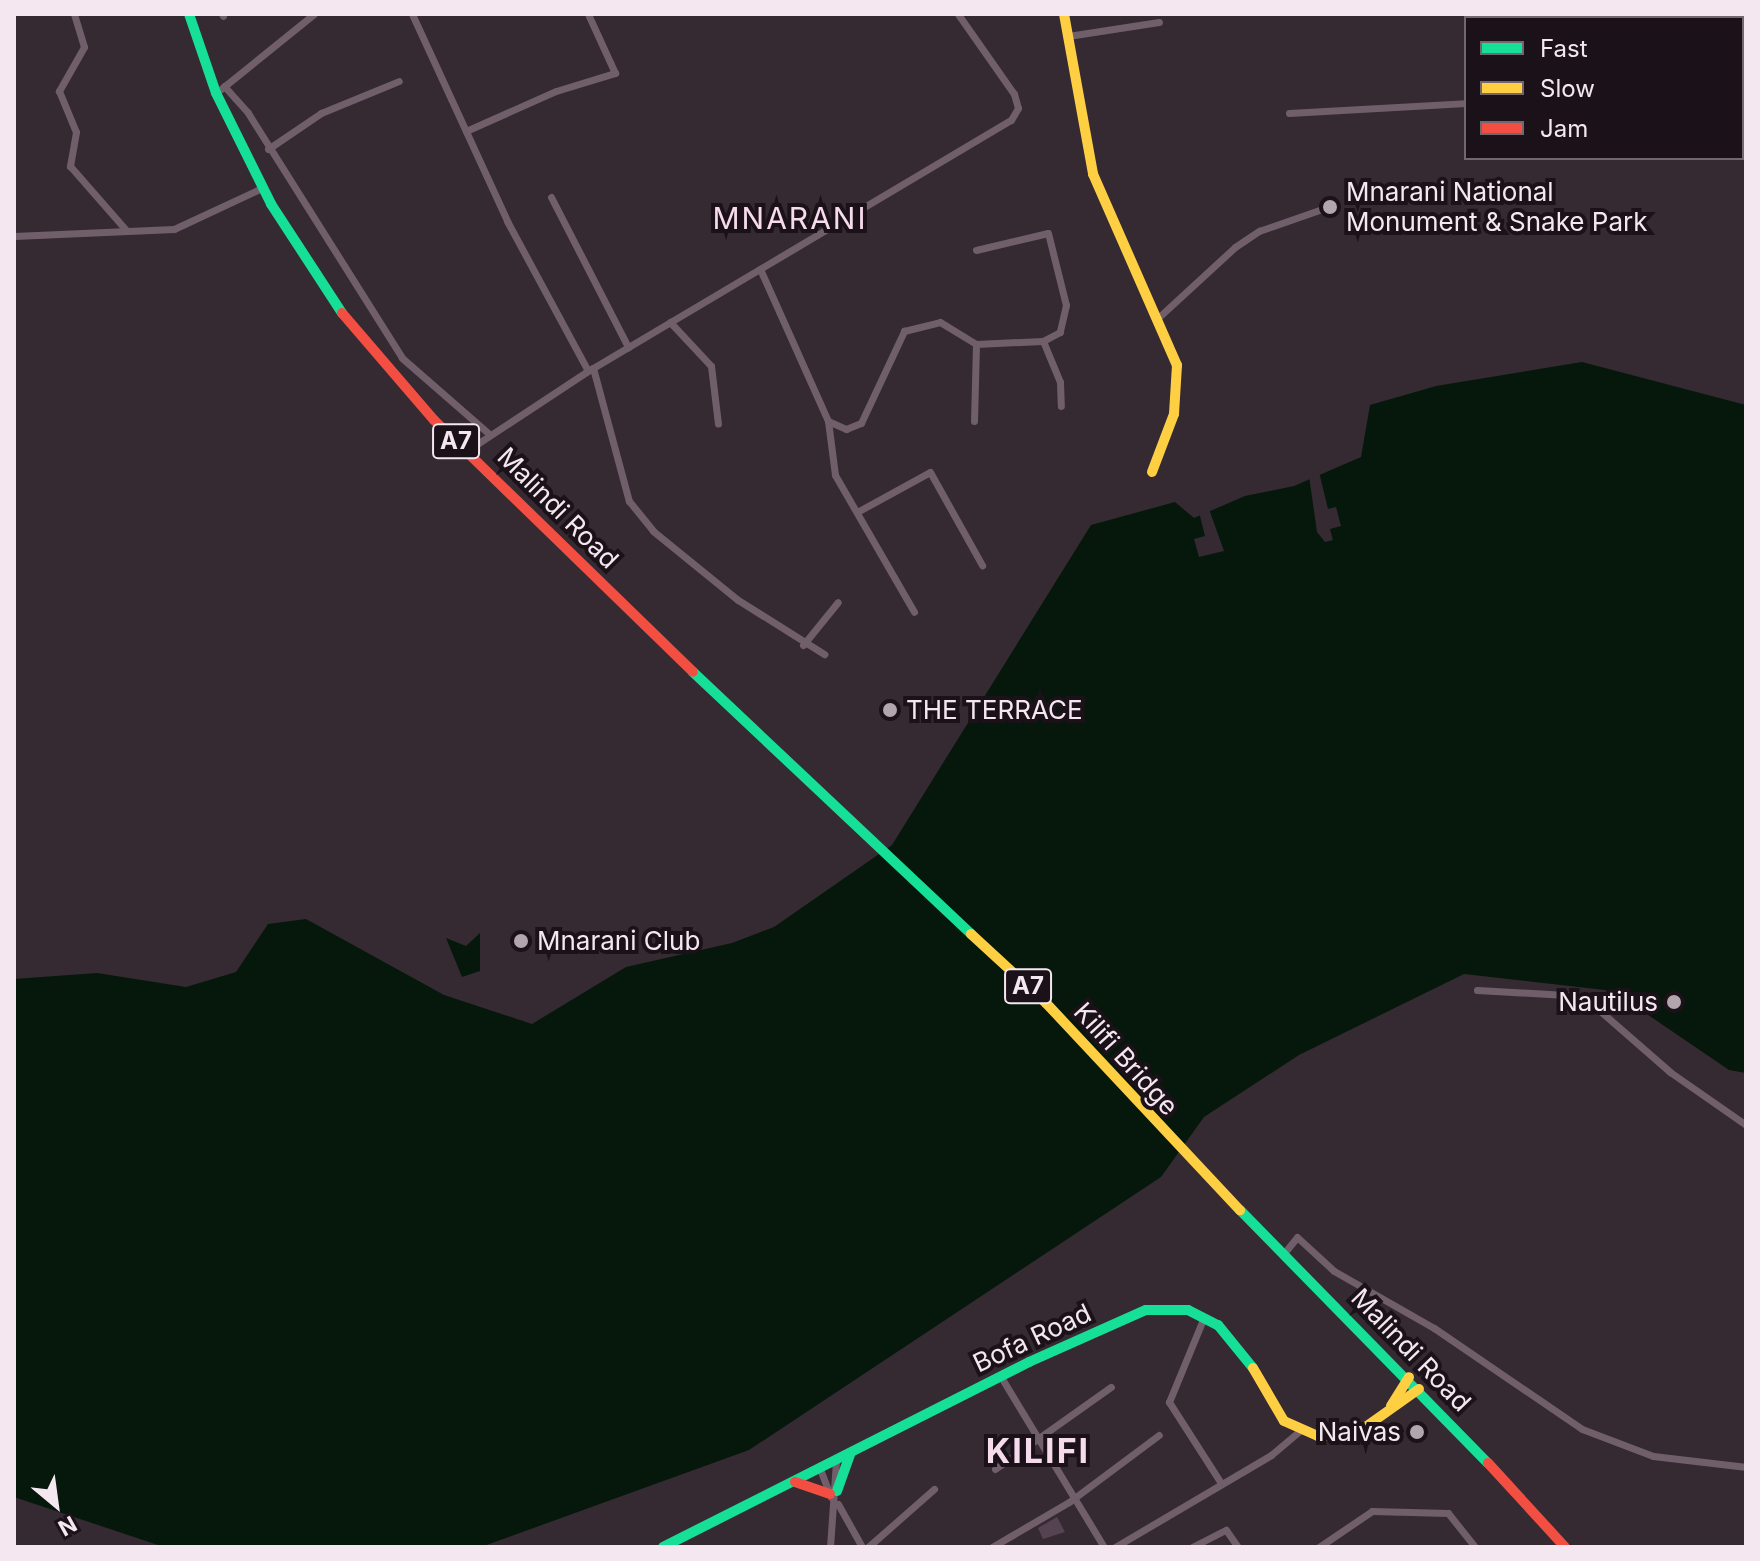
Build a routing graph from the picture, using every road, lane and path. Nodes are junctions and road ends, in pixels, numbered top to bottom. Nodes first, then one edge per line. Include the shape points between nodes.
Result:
1 (74, 14) edge
2 (189, 14) edge
3 (314, 14) edge
4 (412, 14) edge
5 (588, 14) edge
6 (958, 14) edge
7 (1064, 14) edge
8 (1159, 22) dead end
9 (1068, 36) junction
10 (399, 81) dead end
11 (220, 89) junction
12 (1464, 103) edge
13 (1289, 113) dead end
14 (466, 131) junction
15 (268, 149) junction
16 (262, 188) junction
17 (551, 197) dead end
18 (1328, 207) dead end
19 (126, 230) junction
20 (14, 236) edge
21 (976, 250) dead end
22 (760, 269) junction
23 (1160, 316) junction
24 (670, 322) junction
25 (1043, 341) junction
26 (976, 344) junction
27 (628, 347) junction
28 (590, 369) junction
29 (1061, 406) dead end
30 (828, 421) junction
31 (974, 421) dead end
32 (718, 424) dead end
33 (488, 433) junction
34 (468, 450) junction
35 (1152, 472) dead end
36 (857, 512) junction
37 (982, 565) dead end
38 (838, 602) dead end
39 (914, 612) dead end
40 (803, 645) junction
41 (824, 654) dead end
42 (822, 795) joint
43 (1477, 990) dead end
44 (1746, 1125) edge
45 (1221, 1189) joint
46 (1285, 1252) junction
47 (1204, 1317) junction
48 (1001, 1377) junction
49 (1409, 1377) junction
50 (1111, 1387) dead end
51 (1419, 1389) junction
52 (1388, 1411) junction
53 (1301, 1430) junction
54 (1159, 1435) dead end
55 (1039, 1443) junction
56 (851, 1452) junction
57 (836, 1462) junction
58 (1746, 1467) edge
59 (820, 1469) junction
60 (995, 1469) dead end
61 (795, 1482) junction
62 (1221, 1483) junction
63 (934, 1489) dead end
64 (1073, 1497) junction
65 (835, 1499) junction
66 (995, 1546) edge
67 (663, 1547) edge
68 (830, 1547) edge
69 (862, 1547) edge
70 (868, 1547) edge
71 (1104, 1547) edge
72 (1115, 1547) edge
73 (1192, 1547) edge
74 (1238, 1547) edge
75 (1319, 1547) edge
76 (1475, 1547) edge
77 (1565, 1547) edge

1 - 19 street via 84,47 59,91 76,132 70,166
2 - 11 main road, Malindi Road / A7
3 - 11 street
4 - 14 street
5 - 14 street via 615,73 556,91
6 - 22 street via 1014,94 1017,113
7 - 9 main road
8 - 9 street
9 - 23 main road via 1093,174
10 - 15 street via 321,113
11 - 15 street
11 - 16 main road, Malindi Road / A7
12 - 13 street
14 - 28 street
15 - 33 street via 402,358
16 - 19 street via 197,223
16 - 34 main road, Malindi Road / A7 via 342,314
17 - 27 street
18 - 23 street via 1259,231
19 - 20 street
21 - 25 street via 1048,233 1066,305 1060,332
22 - 24 street
22 - 30 street
23 - 35 main road via 1178,384 1170,434
24 - 27 street
24 - 32 street via 711,366
25 - 26 street
25 - 29 street via 1060,382
26 - 30 street via 940,322 904,331 861,423 846,429
26 - 31 street
27 - 28 street
28 - 33 street
28 - 40 street via 629,501 653,531
30 - 36 street via 835,475
33 - 34 street
34 - 42 main road, Malindi Road / A7
36 - 37 street via 930,472
36 - 39 street
38 - 40 street
40 - 41 street
42 - 45 main road, Kilifi Bridge / A7 via 1046,1003
43 - 44 street via 1583,996
45 - 46 main road, Malindi Road / A7
46 - 49 main road, Malindi Road / A7
46 - 58 street via 1297,1237 1334,1271 1434,1328 1582,1429 1653,1456
47 - 48 main road, Bofa Road via 1188,1310 1146,1310
47 - 53 main road, Bofa Road via 1234,1340 1277,1413
47 - 62 street via 1187,1371 1169,1396
48 - 55 street
48 - 56 main road, Bofa Road
49 - 51 main road, Malindi Road / A7
49 - 52 main road
50 - 55 street
51 - 52 main road
51 - 77 main road, Malindi Road / A7
52 - 53 main road via 1342,1436
53 - 62 street via 1271,1455
54 - 64 street
55 - 60 street
55 - 64 street
56 - 57 main road, Bofa Road
56 - 65 main road
57 - 59 main road, Bofa Road
57 - 65 street
59 - 61 main road, Bofa Road
59 - 65 street
61 - 65 main road
61 - 67 main road, Bofa Road
62 - 72 street
63 - 70 street
64 - 66 street
64 - 71 street
65 - 68 street
65 - 69 street
73 - 74 street via 1226,1530
75 - 76 street via 1372,1511 1448,1513

